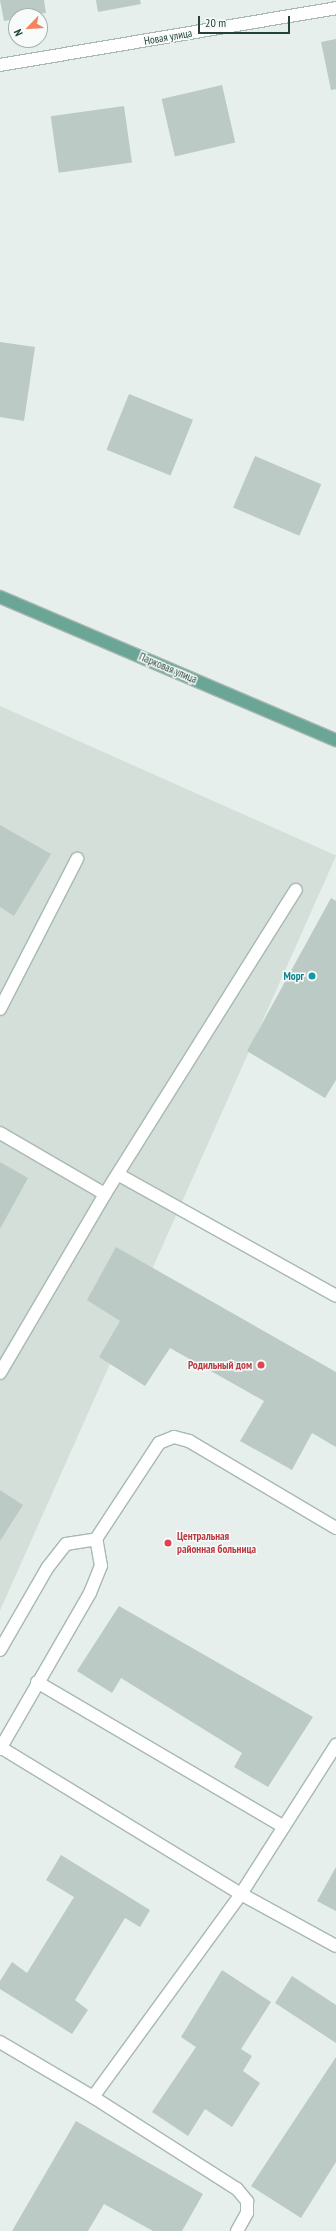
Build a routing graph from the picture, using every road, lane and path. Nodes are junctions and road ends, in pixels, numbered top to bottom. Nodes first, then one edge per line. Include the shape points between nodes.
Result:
1 (336, 8) edge
2 (0, 65) edge
3 (0, 597) edge
4 (336, 740) edge
5 (77, 859) dead end
6 (296, 890) dead end
7 (0, 1009) edge
8 (0, 1133) edge
9 (118, 1175) junction
10 (105, 1194) junction
11 (336, 1296) edge
12 (0, 1374) edge
13 (336, 1528) edge
14 (96, 1539) junction
15 (0, 1650) edge
16 (37, 1682) junction
17 (336, 1745) edge
18 (0, 1748) edge
19 (284, 1827) junction
20 (241, 1894) junction
21 (336, 1946) edge
22 (0, 2042) edge
23 (93, 2097) junction
24 (237, 2231) edge

1 - 2 street, Новая улица
3 - 4 main road, Парковая улица
5 - 7 street
6 - 9 street
8 - 10 street
9 - 10 street
9 - 11 street
10 - 12 street
13 - 14 street via 189,1441 174,1437 159,1443
14 - 15 street via 66,1544 48,1567
14 - 16 street via 101,1566 90,1593
16 - 18 street
16 - 19 street
17 - 19 street
18 - 20 street
19 - 20 street
20 - 21 street
20 - 23 street
22 - 23 street
23 - 24 street via 237,2189 247,2201 247,2213

